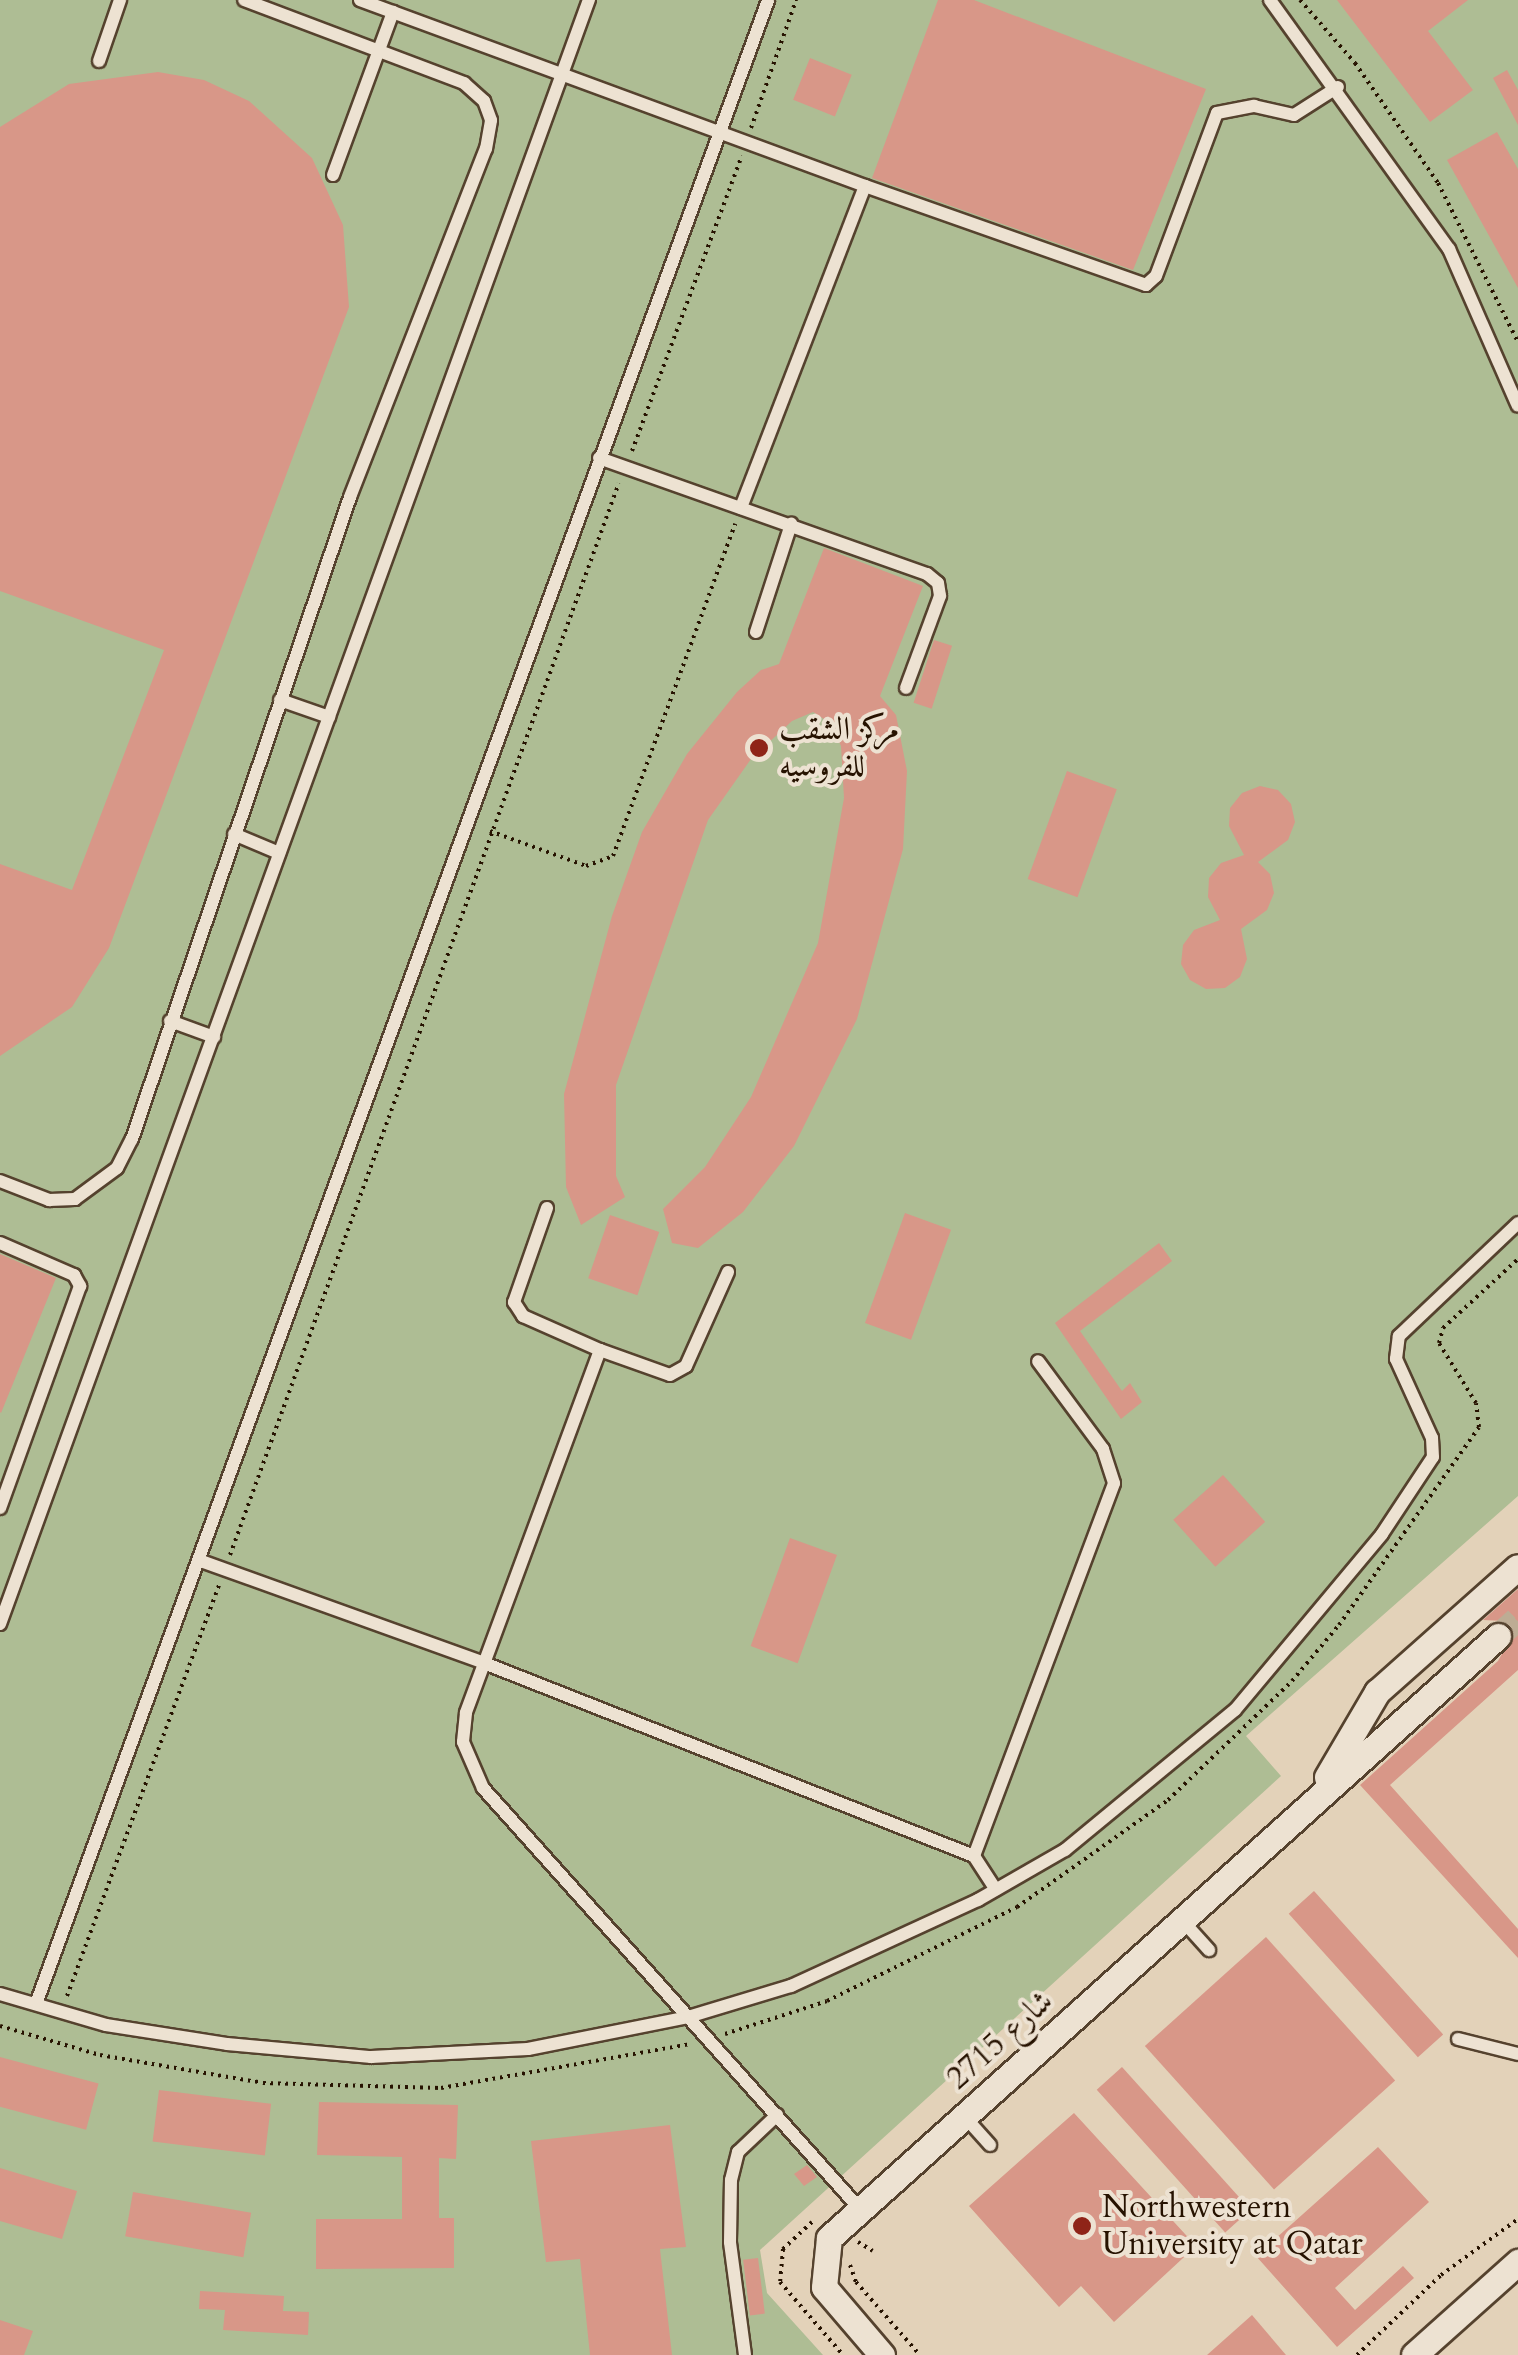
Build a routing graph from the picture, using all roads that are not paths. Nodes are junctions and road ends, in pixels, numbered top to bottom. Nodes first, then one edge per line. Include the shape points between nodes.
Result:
1 (120, 0) edge
2 (244, 0) edge
3 (360, 0) edge
4 (589, 0) edge
5 (768, 0) edge
6 (1270, 0) edge
7 (393, 12) junction
8 (380, 49) junction
9 (99, 61) dead end
10 (560, 78) junction
11 (1338, 87) junction
12 (720, 133) junction
13 (334, 175) dead end
14 (864, 186) junction
15 (1518, 406) edge
16 (599, 458) junction
17 (741, 508) junction
18 (791, 524) junction
19 (756, 632) dead end
20 (906, 688) dead end
21 (280, 700) junction
22 (329, 717) junction
23 (234, 834) junction
24 (280, 853) junction
25 (170, 1021) junction
26 (214, 1037) junction
27 (0, 1182) edge
28 (547, 1208) dead end
29 (1518, 1224) edge
30 (0, 1243) edge
31 (728, 1272) dead end
32 (600, 1350) junction
33 (1038, 1362) dead end
34 (0, 1508) edge
35 (201, 1561) junction
36 (1518, 1567) edge
37 (1454, 1622) junction
38 (0, 1624) edge
39 (484, 1663) junction
40 (1318, 1795) junction
41 (974, 1856) junction
42 (996, 1890) junction
43 (1181, 1919) junction
44 (1209, 1950) dead end
45 (0, 1994) edge
46 (36, 2004) junction
47 (688, 2017) junction
48 (1458, 2039) dead end
49 (1518, 2054) edge
50 (777, 2114) junction
51 (964, 2116) junction
52 (990, 2145) dead end
53 (859, 2208) junction
54 (1518, 2262) edge
55 (745, 2355) edge
56 (882, 2355) edge
57 (1414, 2355) edge

1 - 9 lane
2 - 8 lane
3 - 7 lane
4 - 10 lane
5 - 12 lane
6 - 11 lane
7 - 8 lane
7 - 10 lane
8 - 13 lane
8 - 21 lane via 464,83 484,101 491,120
10 - 12 lane
10 - 22 lane
11 - 14 lane via 1294,115 1254,106 1216,113 1156,276 1146,285
11 - 15 lane via 1450,249
12 - 14 lane
12 - 16 lane
14 - 17 lane
16 - 17 lane
16 - 35 lane
17 - 18 lane
18 - 19 lane
18 - 20 lane via 938,583 940,596
21 - 22 lane
21 - 23 lane
22 - 24 lane
23 - 24 lane
23 - 25 lane
24 - 26 lane
25 - 26 lane
25 - 27 lane via 132,1139 98,1188 75,1199 49,1200
26 - 38 lane
28 - 32 lane via 514,1302 522,1316
29 - 42 lane via 1398,1336 1396,1359 1432,1438 1433,1457 1382,1534 1235,1710 1065,1850
30 - 34 lane via 74,1276 80,1286
31 - 32 lane via 686,1366 670,1374
32 - 39 lane
33 - 41 lane via 1103,1449 1114,1483
35 - 39 lane
35 - 46 lane
36 - 37 street, شارع 2715
37 - 40 street, شارع 2715 via 1377,1692
37 - 40 street, شارع 2715 via 1489,1644
39 - 41 lane
39 - 47 lane via 463,1742 483,1788
40 - 43 street, شارع 2715
41 - 42 lane
42 - 47 lane via 791,1986
43 - 44 lane
43 - 51 street, شارع 2715
45 - 46 lane
46 - 47 lane via 227,2044 370,2057 528,2050
47 - 50 lane
48 - 49 lane
50 - 53 lane
50 - 55 lane via 738,2152 731,2180 730,2242
51 - 52 lane
51 - 53 street, شارع 2715
53 - 56 street, شارع 2715 via 828,2238 821,2270 824,2287
54 - 57 street

